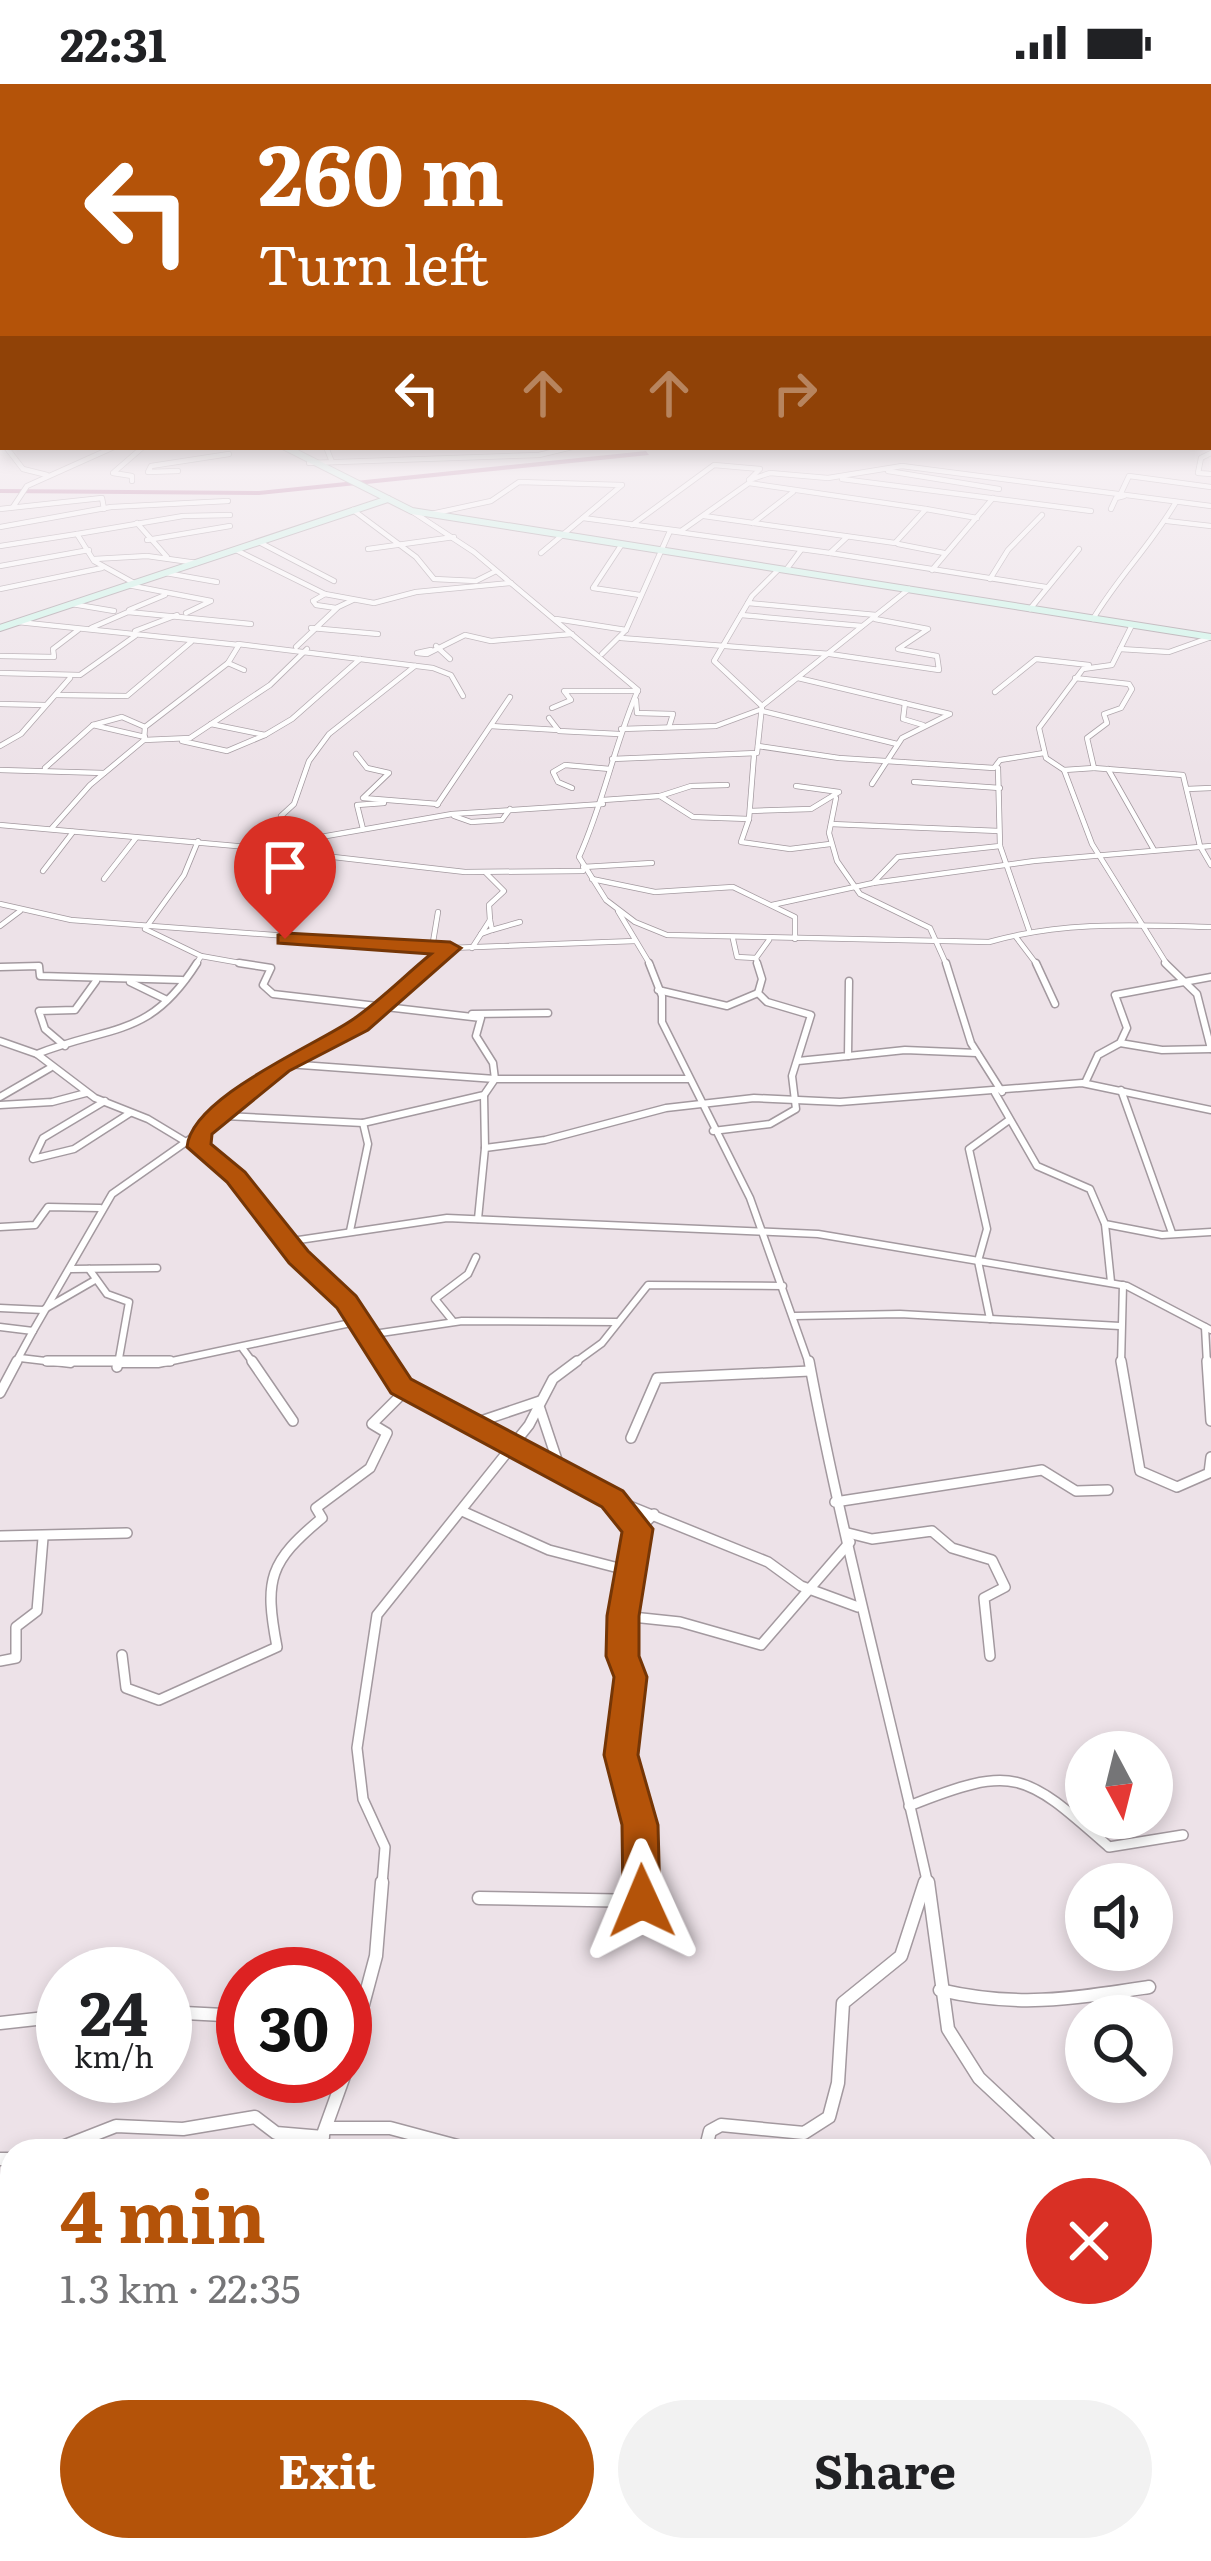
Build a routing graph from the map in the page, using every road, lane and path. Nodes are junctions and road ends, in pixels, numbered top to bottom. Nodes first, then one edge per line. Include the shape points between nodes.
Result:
1 (47, 539) edge
2 (80, 539) edge
3 (155, 539) edge
4 (269, 539) edge
5 (391, 539) edge
6 (439, 539) edge
7 (456, 539) edge
8 (558, 539) edge
9 (590, 539) edge
10 (666, 539) edge
11 (722, 539) edge
12 (845, 539) edge
13 (860, 539) edge
14 (900, 539) edge
15 (958, 539) edge
16 (1019, 539) edge
17 (1152, 539) edge
18 (147, 540) joint
19 (259, 542) junction
20 (397, 543) junction
21 (896, 543) junction
22 (622, 544) junction
23 (0, 546) edge
24 (368, 549) dead end
25 (1079, 549) dead end
26 (89, 550) junction
27 (236, 550) junction
28 (661, 550) junction
29 (801, 550) junction
30 (541, 553) dead end
31 (944, 553) junction
32 (830, 554) junction
33 (167, 557) junction
34 (94, 560) junction
35 (198, 563) junction
36 (0, 566) edge
37 (104, 568) junction
38 (783, 570) junction
39 (932, 570) junction
40 (496, 572) junction
41 (166, 573) junction
42 (319, 573) junction
43 (990, 579) junction
44 (297, 580) junction
45 (334, 581) dead end
46 (217, 582) dead end
47 (511, 583) junction
48 (130, 584) junction
49 (1046, 587) junction
50 (0, 589) edge
51 (909, 590) junction
52 (325, 594) junction
53 (166, 595) junction
54 (641, 595) junction
55 (353, 600) junction
56 (748, 603) junction
57 (72, 604) junction
58 (338, 608) junction
59 (1030, 609) junction
60 (123, 612) junction
61 (181, 614) junction
62 (741, 615) junction
63 (875, 617) junction
64 (556, 619) junction
65 (1093, 619) junction
66 (18, 622) junction
67 (251, 624) dead end
68 (1132, 625) junction
69 (864, 626) junction
70 (0, 628) edge
71 (79, 628) junction
72 (311, 628) junction
73 (90, 629) junction
74 (626, 630) junction
75 (132, 634) junction
76 (378, 634) dead end
77 (574, 634) junction
78 (1211, 637) edge
79 (621, 638) junction
80 (191, 642) junction
81 (237, 645) junction
82 (726, 645) junction
83 (295, 648) junction
84 (1119, 649) junction
85 (307, 650) junction
86 (602, 654) junction
87 (830, 654) junction
88 (0, 656) edge
89 (360, 659) junction
90 (450, 659) dead end
91 (228, 663) junction
92 (415, 667) junction
93 (1102, 667) junction
94 (244, 670) dead end
95 (0, 673) edge
96 (70, 677) junction
97 (1075, 678) junction
98 (798, 679) junction
99 (995, 692) dead end
100 (56, 695) junction
101 (637, 695) junction
102 (463, 696) dead end
103 (510, 697) dead end
104 (905, 703) junction
105 (0, 704) edge
106 (45, 705) junction
107 (552, 708) dead end
108 (762, 709) junction
109 (549, 718) dead end
110 (210, 724) junction
111 (93, 725) junction
112 (923, 725) junction
113 (491, 726) junction
114 (145, 727) junction
115 (669, 728) junction
116 (559, 730) junction
117 (620, 731) junction
118 (265, 735) junction
119 (145, 739) junction
120 (181, 741) junction
121 (897, 744) junction
122 (0, 746) edge
123 (758, 746) junction
124 (356, 754) dead end
125 (754, 755) junction
126 (1045, 755) junction
127 (612, 759) junction
128 (886, 760) junction
129 (998, 768) junction
130 (1094, 768) junction
131 (1107, 768) junction
132 (610, 769) junction
133 (43, 770) junction
134 (1064, 770) junction
135 (0, 771) edge
136 (106, 773) junction
137 (914, 782) dead end
138 (727, 784) dead end
139 (872, 784) dead end
140 (796, 786) dead end
141 (572, 788) dead end
142 (1000, 788) junction
143 (1211, 788) edge
144 (1187, 789) junction
145 (660, 796) junction
146 (395, 798) junction
147 (836, 798) junction
148 (603, 802) junction
149 (438, 804) junction
150 (750, 815) junction
151 (440, 816) junction
152 (831, 824) junction
153 (0, 825) edge
154 (10, 826) junction
155 (51, 829) junction
156 (363, 829) junction
157 (74, 831) junction
158 (999, 831) junction
159 (137, 836) junction
160 (0, 840) edge
161 (302, 840) junction
162 (198, 842) junction
163 (830, 844) junction
164 (1000, 846) junction
165 (1200, 846) junction
166 (1211, 846) edge
167 (258, 848) junction
168 (1154, 850) junction
169 (332, 853) junction
170 (1102, 855) junction
171 (652, 863) dead end
172 (1211, 865) edge
173 (1010, 866) junction
174 (583, 869) junction
175 (43, 871) dead end
176 (486, 873) junction
177 (591, 878) junction
178 (104, 879) dead end
179 (873, 884) junction
180 (855, 886) junction
181 (0, 904) edge
182 (772, 904) junction
183 (21, 910) junction
184 (618, 911) junction
185 (438, 912) dead end
186 (520, 922) dead end
187 (1140, 924) junction
188 (148, 925) junction
189 (491, 925) junction
190 (0, 926) edge
191 (1211, 927) edge
192 (1029, 930) junction
193 (1016, 937) junction
194 (285, 939) junction
195 (733, 939) junction
196 (795, 939) junction
197 (937, 939) junction
198 (635, 940) junction
199 (770, 940) junction
200 (432, 947) junction
201 (450, 948) junction
202 (472, 948) junction
203 (201, 956) junction
204 (756, 958) junction
205 (0, 967) edge
206 (1211, 977) edge
207 (164, 979) junction
208 (1178, 979) junction
209 (183, 980) junction
210 (97, 981) junction
211 (129, 981) junction
212 (849, 981) dead end
213 (177, 988) junction
214 (658, 990) junction
215 (758, 992) junction
216 (166, 1000) junction
217 (1055, 1004) dead end
218 (379, 1008) junction
219 (548, 1013) dead end
220 (464, 1016) junction
221 (0, 1041) edge
222 (1120, 1042) junction
223 (64, 1046) junction
224 (1211, 1049) edge
225 (977, 1053) junction
226 (38, 1054) junction
227 (848, 1056) junction
228 (798, 1061) junction
229 (286, 1064) junction
230 (50, 1068) junction
231 (495, 1079) junction
232 (689, 1079) junction
233 (1085, 1083) junction
234 (1120, 1089) junction
235 (998, 1092) junction
236 (86, 1093) junction
237 (484, 1096) junction
238 (798, 1100) junction
239 (0, 1101) edge
240 (105, 1101) junction
241 (701, 1104) junction
242 (1211, 1110) edge
243 (131, 1112) junction
244 (223, 1116) junction
245 (1009, 1120) junction
246 (363, 1123) junction
247 (713, 1131) junction
248 (200, 1132) junction
249 (183, 1142) junction
250 (199, 1147) junction
251 (485, 1148) junction
252 (100, 1208) junction
253 (478, 1219) junction
254 (1105, 1224) junction
255 (0, 1228) edge
256 (762, 1231) junction
257 (350, 1232) junction
258 (1211, 1232) edge
259 (1172, 1234) junction
260 (292, 1241) junction
261 (476, 1257) dead end
262 (978, 1261) junction
263 (157, 1268) dead end
264 (71, 1269) junction
265 (89, 1269) junction
266 (95, 1280) junction
267 (1112, 1283) junction
268 (1123, 1285) junction
269 (783, 1286) junction
270 (0, 1308) edge
271 (43, 1310) junction
272 (795, 1316) junction
273 (990, 1319) junction
274 (360, 1321) junction
275 (453, 1321) junction
276 (618, 1322) junction
277 (1120, 1326) junction
278 (0, 1327) edge
279 (1208, 1328) edge
280 (33, 1331) junction
281 (368, 1335) junction
282 (243, 1349) junction
283 (20, 1358) junction
284 (117, 1367) junction
285 (810, 1371) junction
286 (406, 1390) junction
287 (0, 1393) edge
288 (541, 1405) junction
289 (293, 1421) dead end
290 (1211, 1421) edge
291 (474, 1424) junction
292 (631, 1438) dead end
293 (511, 1445) junction
294 (1211, 1457) edge
295 (560, 1470) junction
296 (1108, 1490) dead end
297 (612, 1499) junction
298 (835, 1502) junction
299 (462, 1511) junction
300 (654, 1514) junction
301 (638, 1529) junction
302 (127, 1533) dead end
303 (0, 1536) edge
304 (44, 1538) junction
305 (849, 1538) junction
306 (630, 1571) junction
307 (812, 1589) junction
308 (858, 1607) junction
309 (623, 1616) junction
310 (122, 1655) dead end
311 (990, 1656) dead end
312 (0, 1661) edge
313 (909, 1806) junction
314 (1184, 1835) dead end
315 (926, 1877) junction
316 (479, 1898) dead end
317 (372, 1974) edge
318 (1149, 1987) dead end
319 (940, 1990) junction
320 (36, 2019) edge
321 (0, 2023) edge
322 (334, 2103) edge
323 (83, 2139) edge
324 (322, 2139) edge
325 (432, 2139) edge
326 (708, 2139) edge
327 (1045, 2139) edge

1 - 23 street
2 - 26 street
3 - 18 street
4 - 19 street
5 - 20 street
6 - 20 street
7 - 40 street
8 - 30 street
9 - 22 street
10 - 28 street
11 - 29 street
12 - 32 street
13 - 21 street
14 - 21 street
15 - 31 street
16 - 43 street
17 - 65 street
18 - 33 street
19 - 27 street
19 - 42 street
20 - 24 street
20 - 40 street via 437,580 476,581
21 - 31 street
22 - 28 street
22 - 54 street via 593,588
25 - 49 street
26 - 34 street
26 - 36 street
27 - 35 street
27 - 44 street
28 - 38 street
28 - 54 street
29 - 32 street
29 - 38 street
31 - 39 street
32 - 39 street
33 - 34 street
33 - 35 street
34 - 37 street
35 - 41 street
37 - 48 street
37 - 50 street
38 - 51 street
38 - 56 street
39 - 43 street
40 - 47 street
41 - 46 street
41 - 48 street
42 - 44 street
42 - 45 street
43 - 49 street
44 - 52 street
47 - 55 street
47 - 64 street
48 - 53 street
48 - 57 street
49 - 59 street
51 - 59 street
51 - 63 street
52 - 55 street
52 - 58 street via 314,604
53 - 60 street
53 - 61 street via 211,601
54 - 74 street
55 - 58 street
56 - 62 street
56 - 63 street
57 - 60 street
57 - 66 street
58 - 72 street
59 - 65 street
60 - 61 street
60 - 73 street
61 - 67 street
61 - 75 street
62 - 69 street
62 - 82 street
63 - 69 street
63 - 87 street via 928,628 898,649 938,656 939,670
64 - 74 street
64 - 77 street
65 - 68 street
66 - 70 street
66 - 71 street
68 - 78 street
68 - 84 street
69 - 87 street
71 - 73 street
71 - 88 street via 53,649 54,658
72 - 76 street
72 - 83 street
73 - 75 street
74 - 79 street
75 - 80 street
75 - 96 street via 88,673
77 - 86 street
77 - 90 street via 491,641 465,635 434,648
78 - 84 street via 1169,652
79 - 82 street
79 - 86 street
80 - 81 street
80 - 100 street via 127,696
81 - 83 street
81 - 91 street
82 - 87 street
82 - 108 street via 714,661
83 - 85 street
84 - 93 street
85 - 89 street
85 - 110 street
86 - 101 street
87 - 98 street
89 - 92 street
89 - 118 street
91 - 94 street
91 - 114 street
92 - 102 street via 451,675
92 - 161 street via 333,730 306,763 304,790 281,817
93 - 97 street
93 - 99 street via 1036,659
95 - 96 street
96 - 100 street
97 - 126 street via 1039,725
97 - 130 street via 1132,689 1087,737
98 - 104 street
98 - 108 street
100 - 106 street
101 - 107 street via 564,691 571,700
101 - 115 street via 638,713 674,714
101 - 117 street
103 - 113 street
104 - 112 street via 903,719
104 - 112 street via 950,714
105 - 106 street
106 - 122 street
108 - 115 street via 726,724
108 - 121 street
108 - 123 street
109 - 116 street
110 - 118 street
110 - 120 street
111 - 114 street via 122,717
111 - 119 street
111 - 133 street
112 - 121 street
113 - 116 street
113 - 149 street
114 - 119 street
115 - 117 street
116 - 117 street
117 - 127 street
118 - 120 street via 234,752
119 - 120 street
119 - 136 street
121 - 128 street
123 - 125 street
123 - 128 street
124 - 146 street via 367,768 389,772 363,799
125 - 127 street
125 - 150 street
126 - 129 street via 1000,760
126 - 134 street
127 - 132 street
128 - 129 street
128 - 139 street
129 - 142 street
130 - 131 street
130 - 134 street
131 - 144 street via 1176,772
131 - 168 street
132 - 141 street via 565,765 553,772
132 - 148 street
133 - 135 street
133 - 136 street
134 - 170 street
136 - 155 street
137 - 142 street
138 - 145 street
140 - 147 street via 832,790
142 - 158 street
143 - 144 street
144 - 165 street
145 - 148 street
145 - 150 street via 693,817
146 - 149 street
146 - 156 street via 357,805
147 - 150 street
147 - 152 street
148 - 151 street
148 - 174 street via 580,848
149 - 151 street
150 - 163 street via 744,845
151 - 156 street
152 - 158 street
152 - 163 street
153 - 154 street
154 - 155 street
154 - 160 street
155 - 157 street
156 - 161 street
157 - 159 street
157 - 175 street
158 - 164 street
159 - 162 street
159 - 178 street
161 - 167 street
162 - 167 street
162 - 188 street via 193,866
163 - 180 street
164 - 173 street
164 - 179 street via 898,857
165 - 166 street
165 - 168 street
165 - 172 street
167 - 169 street
168 - 170 street
169 - 176 street
169 - 194 street
170 - 173 street
170 - 187 street
171 - 174 street
173 - 179 street
173 - 192 street
174 - 176 street
174 - 177 street
176 - 189 street via 504,891 489,905
177 - 182 street via 655,892 733,887
177 - 184 street
179 - 180 street
180 - 182 street
180 - 197 street
181 - 183 street
182 - 196 street via 796,917
183 - 188 street
183 - 190 street
184 - 195 street via 668,937
184 - 198 street
185 - 200 street
186 - 189 street
187 - 191 street
187 - 192 street
187 - 208 street
188 - 194 street
188 - 203 street via 155,939
189 - 202 street
192 - 193 street
193 - 197 street
193 - 217 street
194 - 200 street
195 - 199 street
195 - 204 street via 737,957
196 - 197 street
196 - 199 street
197 - 225 street
198 - 202 street
198 - 214 street
199 - 204 street
200 - 201 street
201 - 202 street
201 - 218 street
203 - 209 street
203 - 218 street via 271,968 263,986 273,994
204 - 215 street
205 - 210 street via 39,966 40,976
206 - 208 street
207 - 209 street
207 - 211 street
207 - 213 street
208 - 222 street via 1115,995 1127,1024
208 - 224 street via 1197,994
209 - 213 street
210 - 211 street
210 - 223 street via 75,1010 39,1011
211 - 216 street
212 - 227 street
213 - 216 street
214 - 215 street via 727,1006
214 - 232 street via 662,1022
215 - 228 street via 811,1015
216 - 223 street via 132,1030
218 - 220 street
218 - 229 street
219 - 220 street
220 - 231 street via 481,1018 476,1036
221 - 226 street
222 - 224 street
222 - 233 street via 1098,1055
223 - 226 street
225 - 227 street
225 - 235 street
226 - 230 street
227 - 228 street
228 - 238 street
229 - 231 street
229 - 244 street
230 - 236 street
230 - 239 street
231 - 232 street
231 - 237 street
232 - 241 street
233 - 234 street
233 - 235 street
234 - 242 street
234 - 259 street
235 - 238 street
235 - 245 street
236 - 239 street
236 - 240 street
237 - 246 street
237 - 251 street
238 - 241 street
238 - 247 street via 793,1113 770,1124
240 - 243 street
240 - 243 street via 43,1138 33,1159 74,1149
241 - 247 street
241 - 251 street
243 - 249 street
244 - 246 street
244 - 248 street
245 - 254 street via 1042,1171 1090,1189
245 - 262 street via 969,1150 987,1228
246 - 257 street via 368,1144
247 - 256 street
248 - 249 street
248 - 250 street
249 - 250 street
249 - 252 street
250 - 260 street
251 - 253 street
252 - 255 street via 48,1207 35,1225
252 - 264 street
253 - 256 street
253 - 257 street
254 - 259 street
254 - 267 street
256 - 262 street
256 - 269 street
257 - 260 street
258 - 259 street
260 - 274 street
261 - 275 street via 463,1279 437,1293
262 - 267 street
262 - 273 street
263 - 265 street
264 - 265 street
264 - 271 street
265 - 266 street
266 - 271 street
266 - 284 street via 129,1302
267 - 268 street
268 - 277 street
268 - 279 street
269 - 272 street
269 - 276 street via 648,1285
270 - 271 street
271 - 280 street
272 - 273 street
272 - 285 street
273 - 277 street
274 - 281 street
274 - 282 street
275 - 276 street
275 - 281 street
276 - 288 street via 553,1379
277 - 294 street via 1140,1471 1177,1487 1209,1473
278 - 280 street
279 - 290 street
280 - 283 street
281 - 286 street
282 - 284 street
282 - 289 street
283 - 284 street
283 - 287 street
285 - 292 street via 657,1378
285 - 298 street
286 - 291 street
286 - 310 street via 372,1424 387,1433 384,1453 316,1508 322,1518 281,1552 266,1579 277,1648 159,1700 127,1688
288 - 291 street
288 - 293 street
288 - 295 street
291 - 293 street
293 - 295 street
293 - 299 street
295 - 297 street
296 - 298 street via 1076,1491 1042,1470
297 - 300 street
297 - 301 street
298 - 305 street
299 - 306 street via 549,1550
299 - 317 street via 373,1627 357,1748 363,1799 385,1847
300 - 301 street
300 - 307 street
301 - 306 street
302 - 304 street via 91,1526
303 - 304 street
304 - 312 street via 37,1611 16,1627 16,1658
305 - 307 street
305 - 308 street
305 - 311 street via 932,1531 952,1548 992,1560 1005,1587 984,1598
306 - 309 street
307 - 308 street
307 - 309 street via 761,1645 724,1631
308 - 313 street
309 - 316 street via 630,1677 621,1755 640,1825 642,1901
313 - 314 street via 999,1774 1041,1788 1109,1847
313 - 315 street
315 - 319 street
315 - 326 street via 900,1957 841,2006 843,2050 830,2119 804,2133 721,2125
318 - 319 street via 1038,2005
319 - 327 street via 948,2029 969,2064
320 - 321 street
322 - 324 street
323 - 324 street via 116,2126 182,2129 255,2117 276,2133
324 - 325 street via 391,2128

